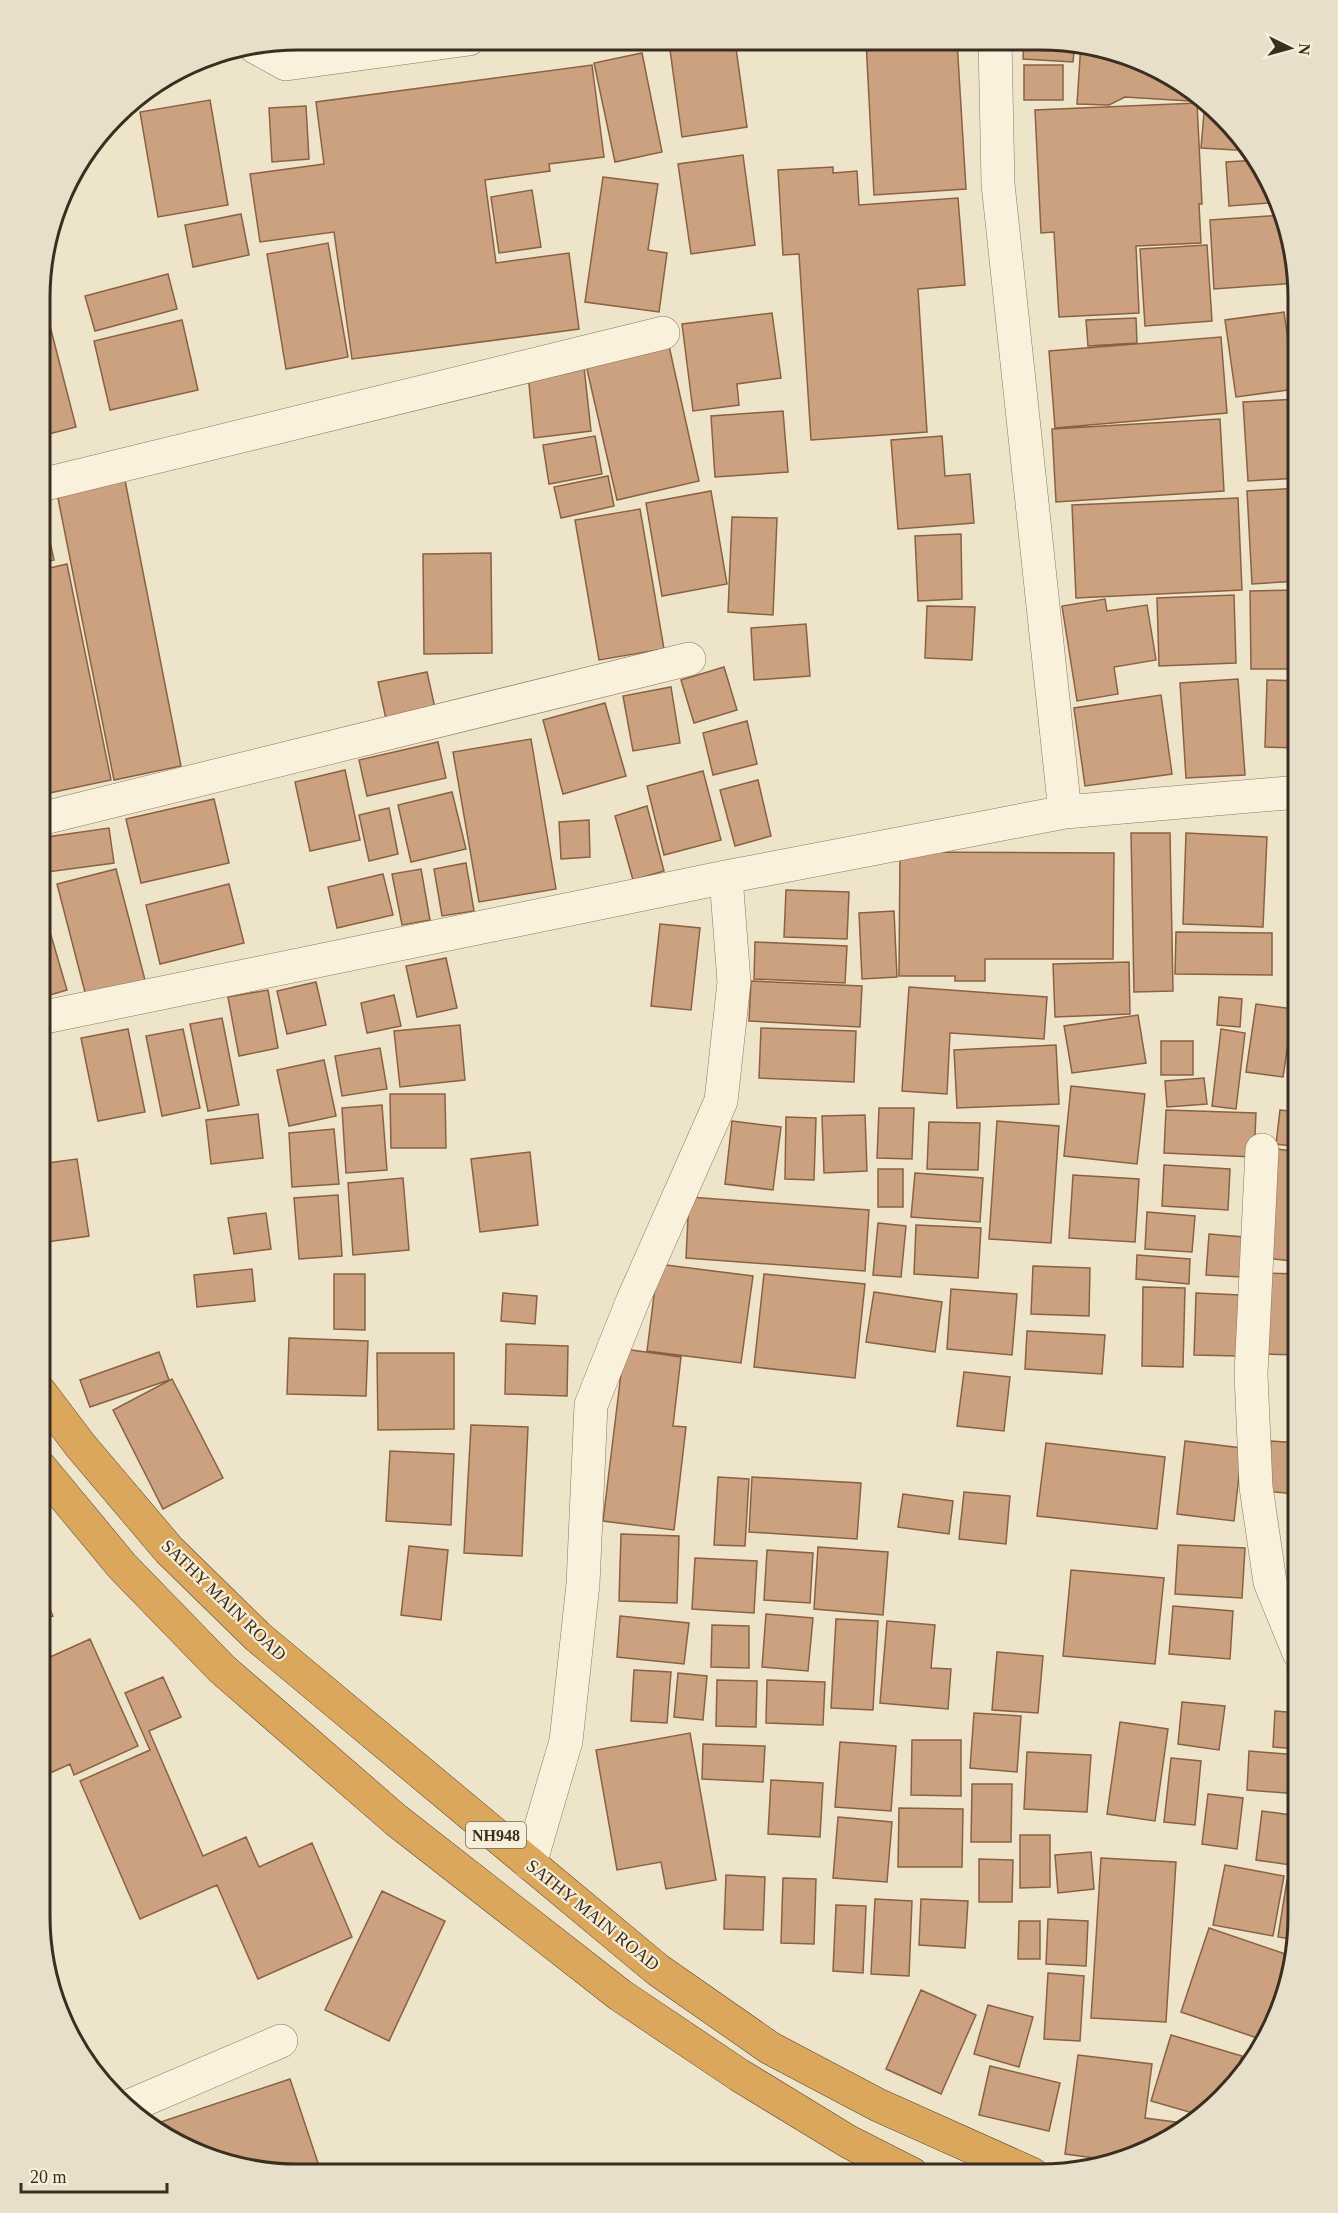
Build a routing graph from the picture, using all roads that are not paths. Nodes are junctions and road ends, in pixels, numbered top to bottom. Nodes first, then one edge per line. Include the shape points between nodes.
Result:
1 (388, 50) edge
2 (995, 50) edge
3 (264, 52) edge
4 (663, 333) dead end
5 (50, 483) edge
6 (689, 659) dead end
7 (1288, 793) edge
8 (1065, 812) junction
9 (50, 817) edge
10 (726, 876) junction
11 (50, 1016) edge
12 (1262, 1150) dead end
13 (50, 1405) edge
14 (50, 1479) edge
15 (1288, 1626) edge
16 (530, 1864) junction
17 (281, 2041) dead end
18 (136, 2103) edge
19 (893, 2164) edge
20 (1010, 2164) edge

1 - 3 street via 286,64
2 - 8 street via 998,184
4 - 5 street
6 - 9 street
7 - 8 street
8 - 10 street
10 - 11 street
10 - 16 street via 734,982 721,1101 591,1406 583,1584 566,1741
12 - 15 street via 1251,1374 1256,1487 1270,1582
13 - 16 highway, SATHY MAIN ROAD / NH948 via 170,1551 250,1629
14 - 19 highway, NH948 via 122,1566 222,1669 396,1820 620,1995 739,2075
16 - 20 highway, SATHY MAIN ROAD / NH948 via 658,1970 770,2048 878,2105
17 - 18 street

